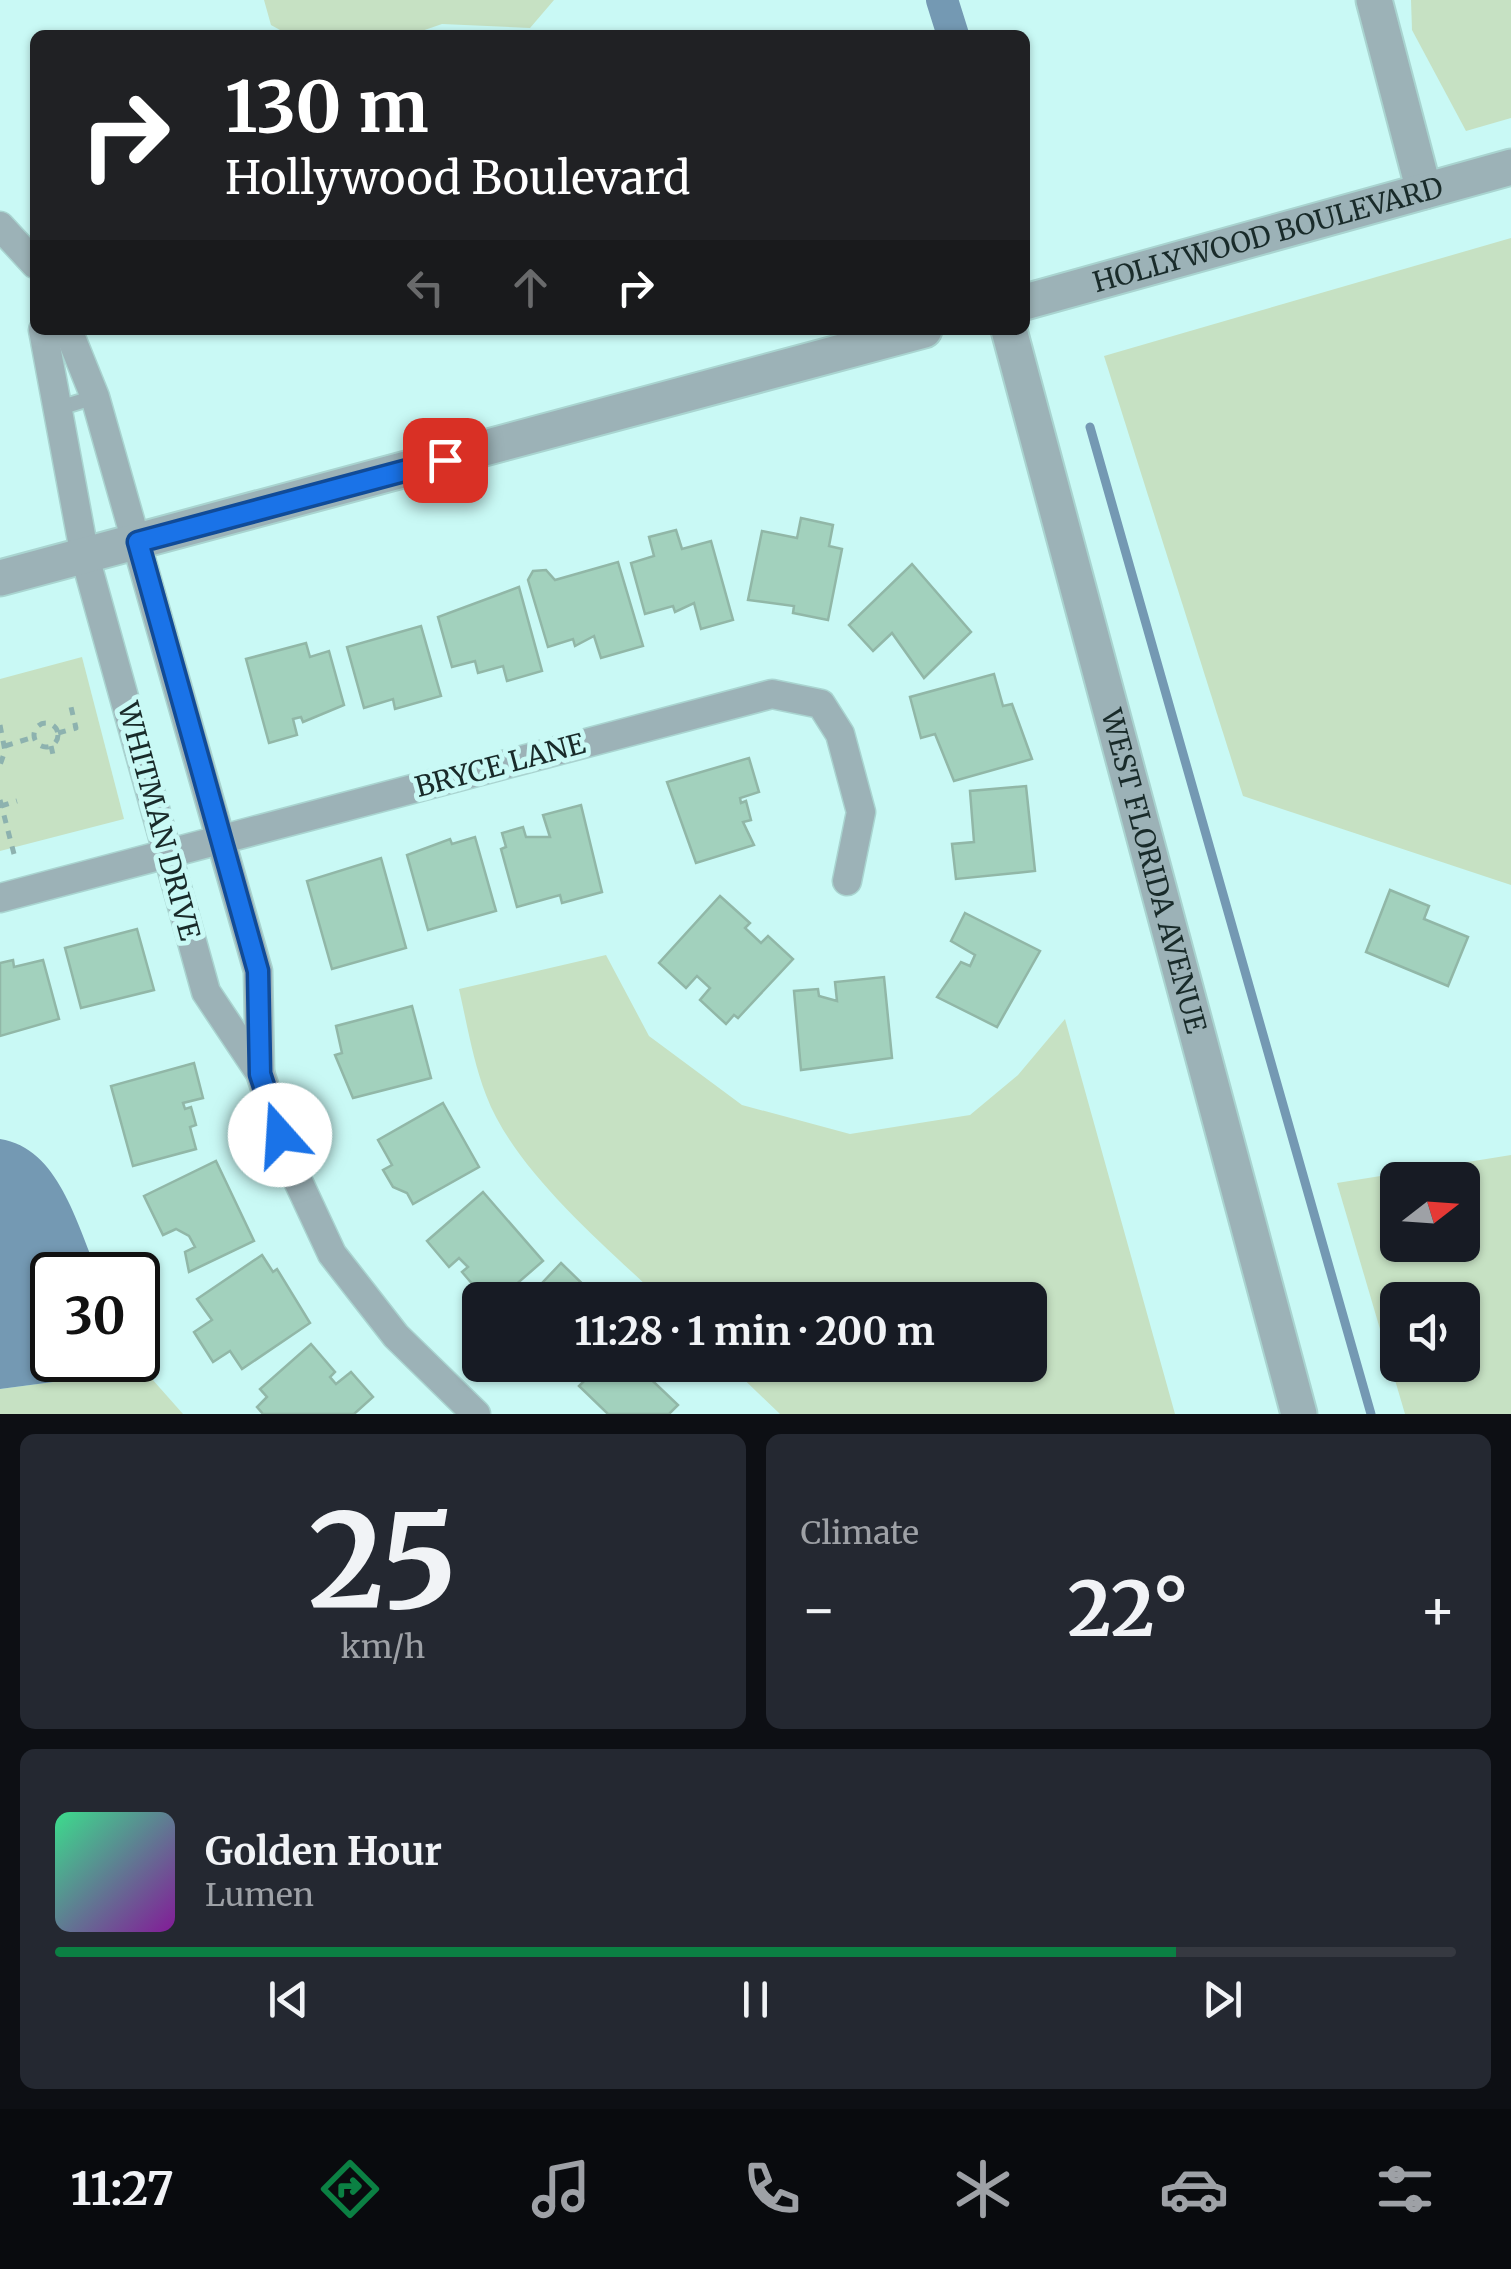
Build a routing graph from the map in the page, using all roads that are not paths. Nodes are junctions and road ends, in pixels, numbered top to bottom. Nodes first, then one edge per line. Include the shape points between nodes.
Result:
1 (1374, 0) edge
2 (1511, 167) edge
3 (1424, 191) junction
4 (0, 226) edge
5 (30, 261) edge
6 (1030, 301) edge
7 (44, 335) edge
8 (70, 335) edge
9 (905, 335) edge
10 (1011, 335) edge
11 (95, 397) junction
12 (56, 408) junction
13 (138, 542) junction
14 (86, 556) junction
15 (0, 578) edge
16 (221, 839) junction
17 (168, 853) junction
18 (847, 881) dead end
19 (0, 898) edge
20 (260, 1074) junction
21 (476, 1414) edge
22 (1299, 1414) edge

1 - 3 street
2 - 3 street, HOLLYWOOD BOULEVARD
3 - 6 street, HOLLYWOOD BOULEVARD
4 - 5 street
7 - 12 street, WHITMAN DRIVE
8 - 11 street, WHITMAN DRIVE
9 - 13 street
10 - 22 street, WEST FLORIDA AVENUE
11 - 12 lane
11 - 13 street, WHITMAN DRIVE
12 - 14 street, WHITMAN DRIVE
13 - 14 street
13 - 16 street, WHITMAN DRIVE
14 - 15 street
14 - 17 street, WHITMAN DRIVE
16 - 17 street, BRYCE LANE
16 - 18 street, BRYCE LANE via 772,694 820,704 840,734 861,812
16 - 20 street, WHITMAN DRIVE via 258,971
17 - 19 street, BRYCE LANE
17 - 20 street, WHITMAN DRIVE via 206,992
20 - 21 street, WHITMAN DRIVE via 291,1166 332,1254 396,1336

